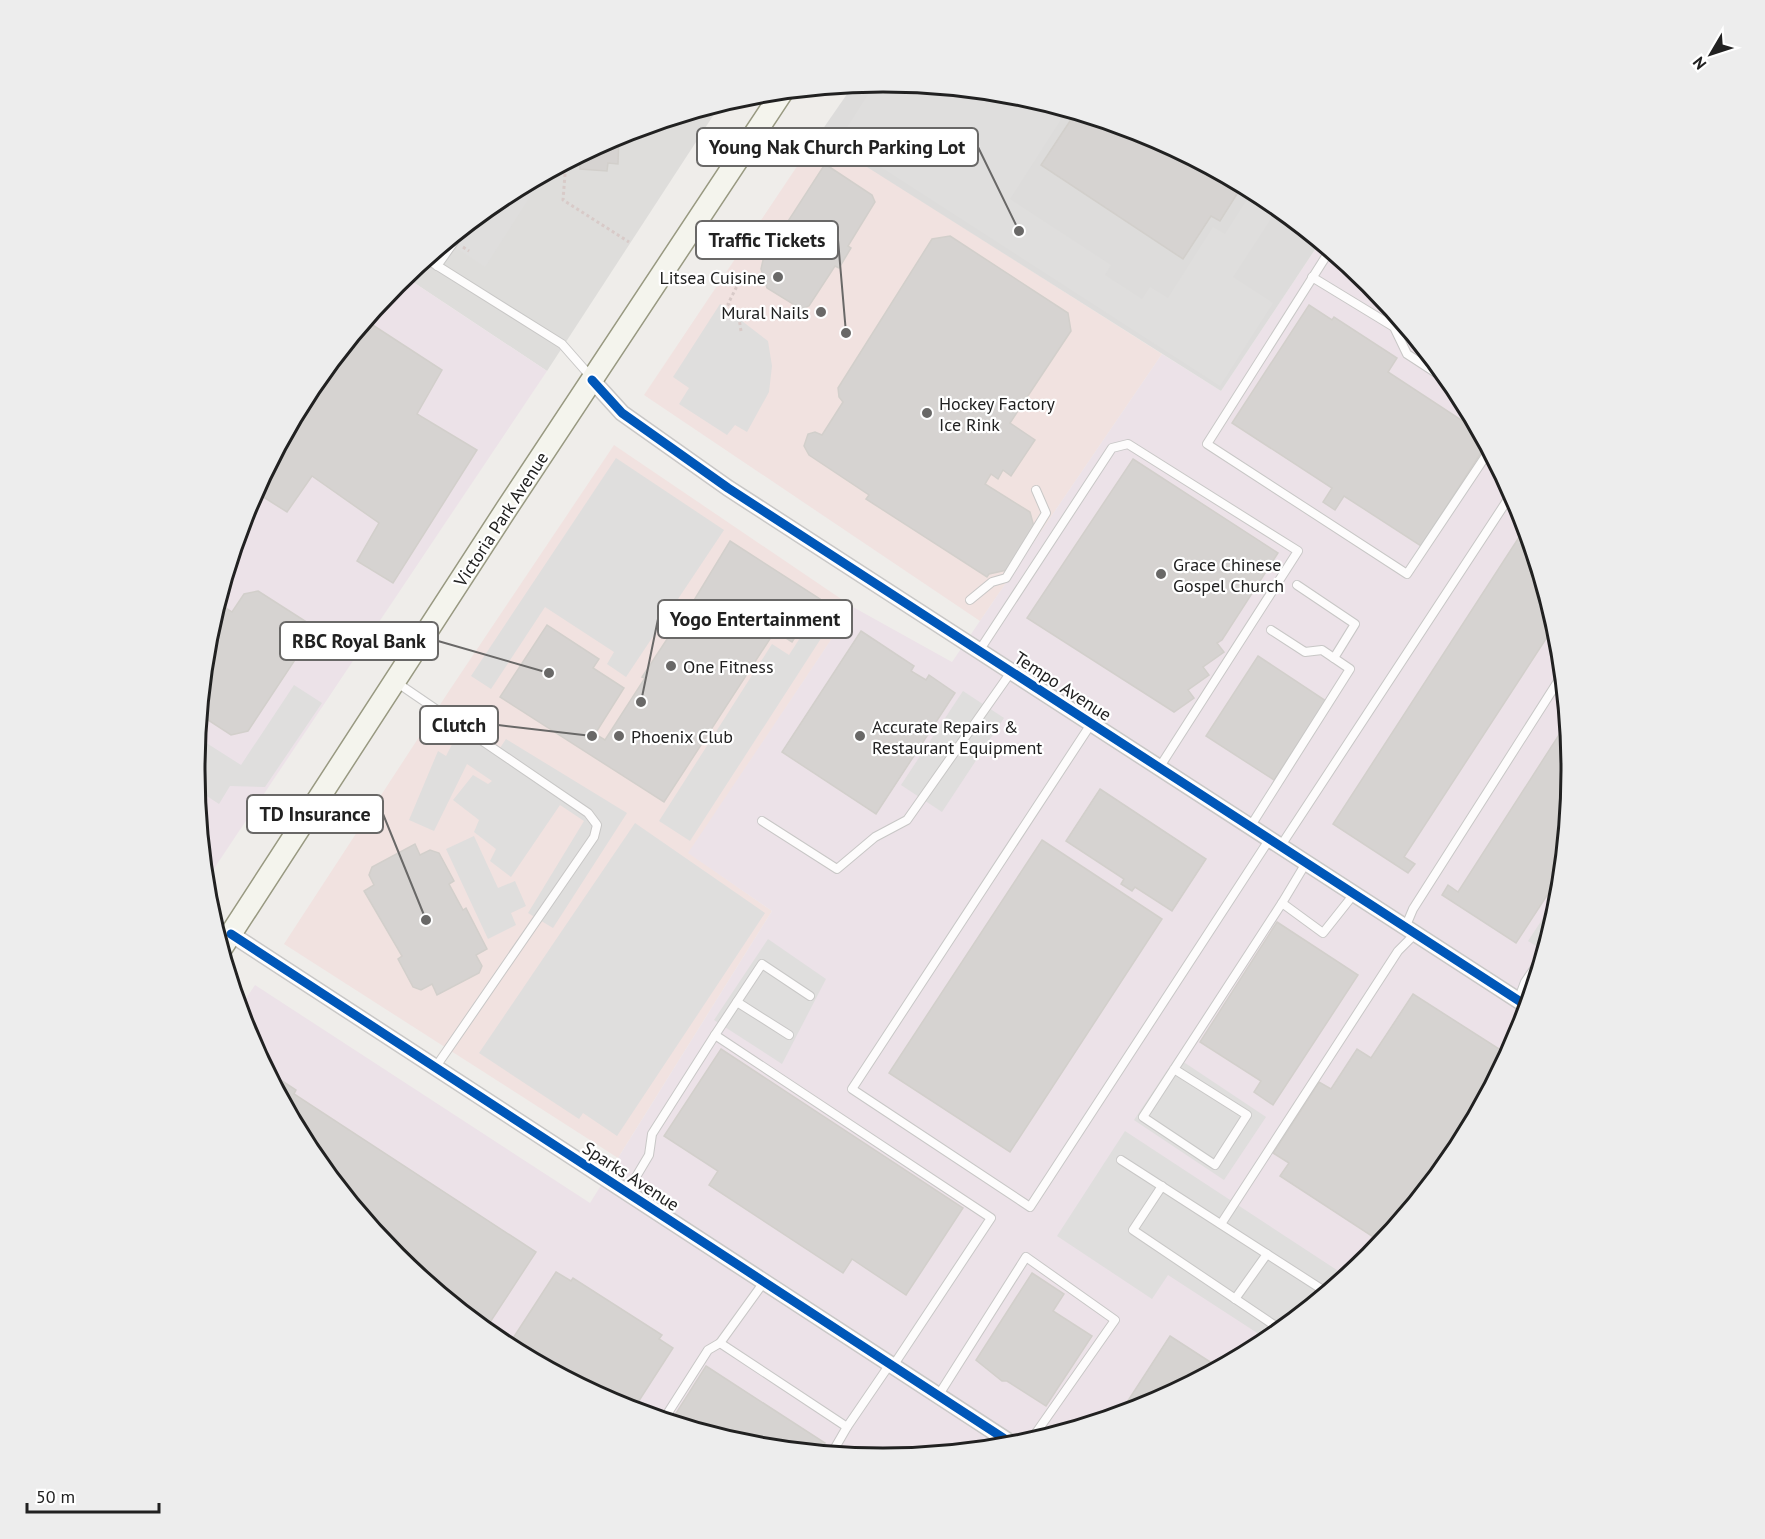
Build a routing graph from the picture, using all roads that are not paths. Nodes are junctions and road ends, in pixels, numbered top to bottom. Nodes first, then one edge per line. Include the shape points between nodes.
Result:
1 (777, 100) edge
2 (449, 249) edge
3 (1326, 257) edge
4 (432, 263) edge
5 (437, 266) junction
6 (1312, 278) junction
7 (1427, 367) edge
8 (592, 380) junction
9 (1484, 458) edge
10 (1036, 490) dead end
11 (1506, 503) edge
12 (1297, 585) dead end
13 (970, 600) dead end
14 (1270, 630) dead end
15 (979, 651) junction
16 (1334, 658) junction
17 (1011, 672) junction
18 (395, 681) junction
19 (1555, 685) edge
20 (1091, 724) junction
21 (1159, 768) junction
22 (762, 821) dead end
23 (1249, 828) junction
24 (1275, 843) junction
25 (1306, 863) junction
26 (1354, 894) junction
27 (1282, 903) junction
28 (1410, 931) junction
29 (227, 940) edge
30 (227, 942) edge
31 (810, 996) dead end
32 (1520, 1001) edge
33 (737, 1002) junction
34 (715, 1035) junction
35 (789, 1035) dead end
36 (435, 1068) junction
37 (1174, 1069) junction
38 (1121, 1160) dead end
39 (1162, 1186) junction
40 (627, 1192) junction
41 (1221, 1224) junction
42 (1267, 1254) junction
43 (764, 1282) junction
44 (1319, 1288) edge
45 (1234, 1299) junction
46 (1272, 1324) edge
47 (720, 1343) junction
48 (891, 1365) junction
49 (938, 1396) junction
50 (668, 1413) edge
51 (847, 1427) junction
52 (1039, 1428) edge
53 (1001, 1437) edge
54 (836, 1446) edge

1 - 8 main road, Victoria Park Avenue
2 - 5 lane
3 - 6 lane
4 - 5 lane
5 - 8 lane via 562,344
6 - 7 lane via 1394,327 1407,354
6 - 9 lane via 1207,444 1407,574
8 - 15 street, Tempo Avenue via 622,413 692,463
8 - 18 main road, Victoria Park Avenue
10 - 13 lane via 1046,513 1041,523 1006,578 992,582
11 - 24 lane
12 - 16 lane via 1355,624
14 - 16 lane via 1305,652 1322,650
15 - 17 street, Tempo Avenue
15 - 21 lane via 1112,448 1128,444 1298,551
16 - 23 lane via 1350,669
17 - 20 street, Tempo Avenue
17 - 22 lane via 907,820 875,837 837,869
18 - 29 main road, Victoria Park Avenue
18 - 36 lane via 588,813 597,825 594,837
19 - 28 lane via 1413,909
20 - 21 street, Tempo Avenue
20 - 24 lane via 852,1089 1030,1207
21 - 23 street, Tempo Avenue
23 - 24 street, Tempo Avenue
24 - 25 street, Tempo Avenue
25 - 26 street, Tempo Avenue
25 - 27 lane
26 - 27 lane via 1323,933
26 - 28 street, Tempo Avenue
27 - 37 lane
28 - 32 street, Tempo Avenue
28 - 41 lane
30 - 36 street, Sparks Avenue
31 - 33 lane via 762,964
33 - 34 lane
33 - 35 lane
34 - 40 lane via 652,1134 650,1155
34 - 48 lane via 991,1218
36 - 40 street, Sparks Avenue
37 - 37 lane via 1143,1117 1215,1165 1247,1115
38 - 39 lane
39 - 41 lane
39 - 45 lane via 1133,1230
40 - 43 street, Sparks Avenue
41 - 42 lane
42 - 44 lane
42 - 45 lane
43 - 47 lane
43 - 48 street, Sparks Avenue
45 - 46 lane
47 - 50 lane via 708,1350
47 - 51 lane
48 - 49 street, Sparks Avenue
48 - 51 lane
49 - 52 lane via 1026,1257 1115,1320
49 - 53 street, Sparks Avenue
51 - 54 lane

